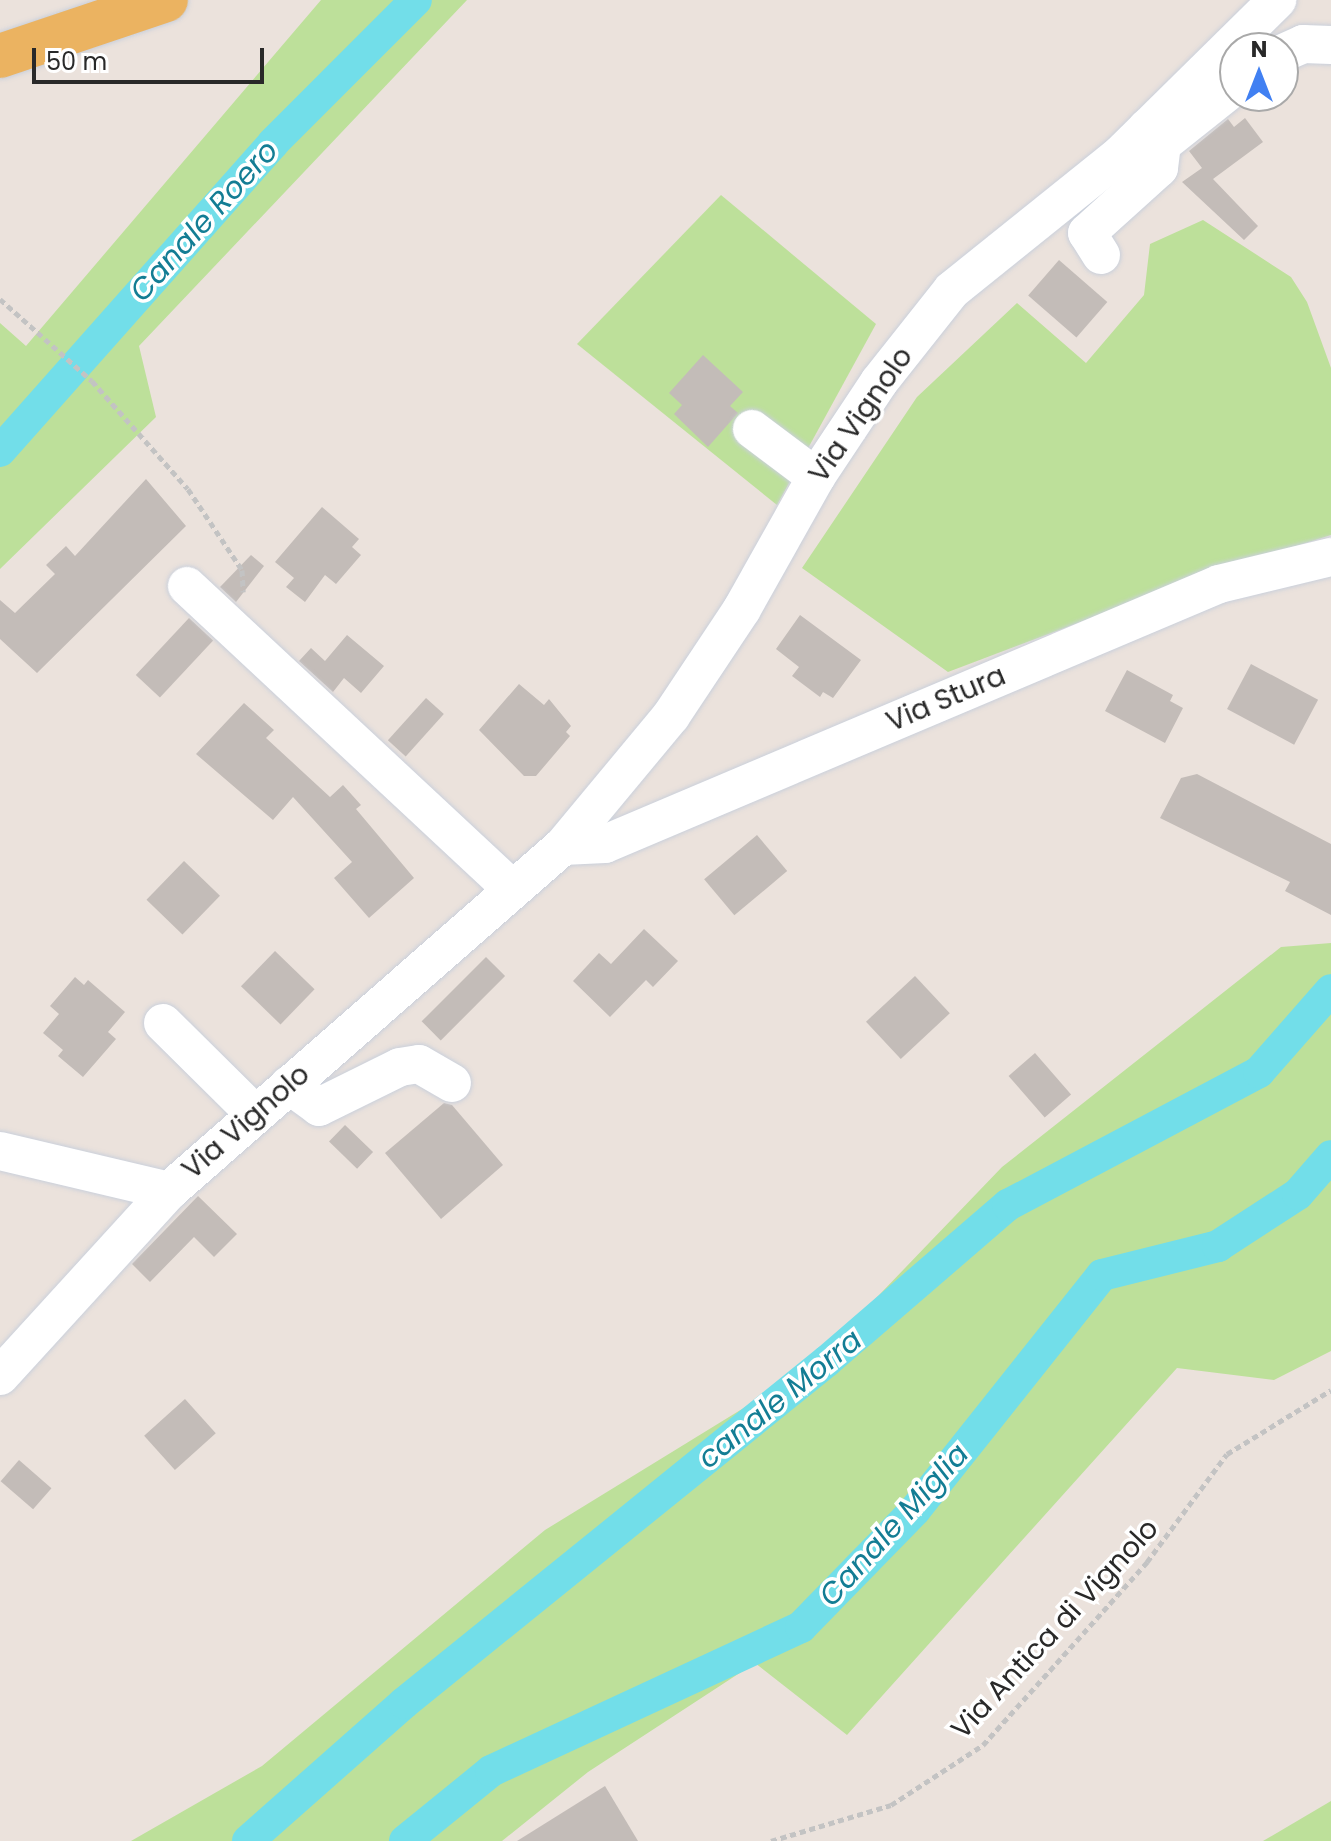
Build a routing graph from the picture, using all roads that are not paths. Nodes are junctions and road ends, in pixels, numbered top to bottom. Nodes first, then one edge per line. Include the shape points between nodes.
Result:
1 (166, 0) edge
2 (1277, 0) edge
3 (1331, 45) edge
4 (1299, 46) edge
5 (0, 56) edge
6 (1219, 96) edge
7 (1155, 136) junction
8 (1101, 255) dead end
9 (752, 429) dead end
10 (816, 477) junction
11 (1331, 557) edge
12 (187, 586) dead end
13 (563, 846) junction
14 (512, 889) junction
15 (163, 1023) dead end
16 (452, 1083) dead end
17 (289, 1085) junction
18 (255, 1114) junction
19 (0, 1151) edge
20 (169, 1191) junction
21 (0, 1376) edge

1 - 5 main road
2 - 7 street, Via Vignolo
3 - 4 street
6 - 7 street
7 - 8 street via 1159,168 1087,233
7 - 10 street, Via Vignolo via 952,290 879,382
9 - 10 street
10 - 13 street, Via Vignolo via 742,609 671,716
11 - 13 street, Via Stura via 1219,584 605,844
12 - 14 street
13 - 14 street, Via Vignolo
14 - 17 street, Via Vignolo
15 - 18 street
16 - 17 street via 419,1064 400,1067 319,1107
17 - 18 street, Via Vignolo
18 - 20 street, Via Vignolo
19 - 20 street
20 - 21 street, Via Vignolo

